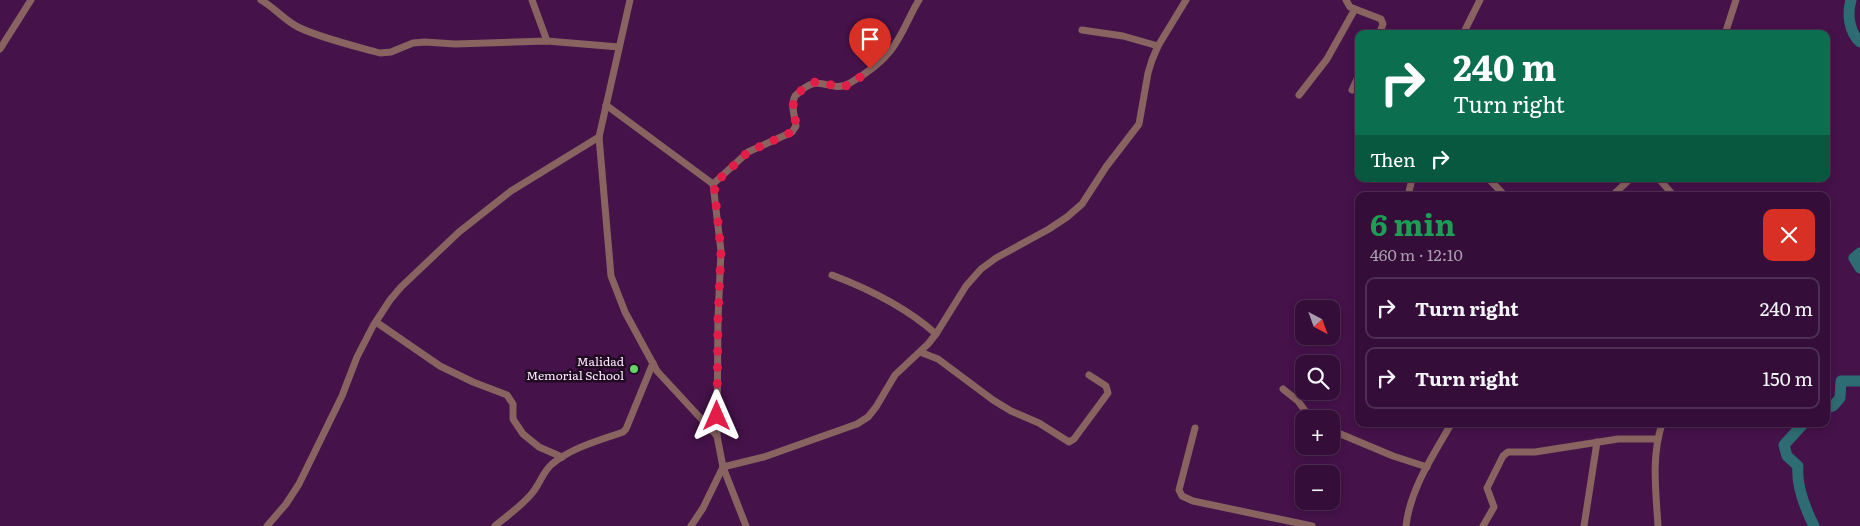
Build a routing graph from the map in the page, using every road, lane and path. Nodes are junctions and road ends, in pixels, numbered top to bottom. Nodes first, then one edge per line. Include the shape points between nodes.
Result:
1 (31, 0) edge
2 (260, 0) edge
3 (532, 0) edge
4 (630, 0) edge
5 (919, 0) edge
6 (1186, 0) edge
7 (1346, 0) edge
8 (1480, 0) edge
9 (1736, 0) edge
10 (1355, 9) junction
11 (1082, 30) dead end
12 (1381, 30) edge
13 (1465, 30) edge
14 (1726, 30) edge
15 (547, 41) junction
16 (1158, 46) junction
17 (619, 47) junction
18 (0, 49) edge
19 (1355, 84) edge
20 (1352, 90) dead end
21 (1300, 95) dead end
22 (606, 105) junction
23 (598, 137) junction
24 (1492, 182) edge
25 (1627, 182) edge
26 (1662, 182) edge
27 (714, 184) junction
28 (1501, 192) edge
29 (1616, 192) edge
30 (1670, 192) edge
31 (832, 275) dead end
32 (376, 322) junction
33 (936, 334) junction
34 (920, 352) junction
35 (653, 363) junction
36 (1090, 375) dead end
37 (1283, 389) dead end
38 (1304, 410) edge
39 (1449, 427) edge
40 (1661, 427) edge
41 (1195, 428) dead end
42 (1340, 434) edge
43 (717, 436) junction
44 (1657, 439) junction
45 (1597, 442) junction
46 (562, 457) junction
47 (723, 467) junction
48 (1427, 467) junction
49 (1304, 525) edge
50 (267, 526) edge
51 (496, 526) edge
52 (691, 526) edge
53 (746, 526) edge
54 (1312, 526) edge
55 (1406, 526) edge
56 (1482, 526) edge
57 (1584, 526) edge
58 (1658, 526) edge

1 - 18 street
2 - 15 street via 300,28 380,53 426,42
3 - 15 street
4 - 17 street
5 - 27 street via 892,50 880,61 848,85 841,87 814,82 807,86 795,96 796,126 792,132 748,152
6 - 16 street
7 - 10 street
8 - 13 street
9 - 14 street
10 - 12 street via 1381,19
10 - 21 street via 1327,59
11 - 16 street via 1123,36
15 - 17 street
16 - 33 street via 1148,73 1139,124 1082,204 1050,229 981,269 966,286
17 - 22 street
19 - 20 street
22 - 23 street
22 - 27 street
23 - 32 street via 511,191 458,232 401,287
23 - 35 street via 611,276 625,312
24 - 28 street
25 - 29 street
26 - 30 street
27 - 43 street via 721,251
31 - 33 street via 858,284 918,319
32 - 46 street via 440,366 507,395 513,404 513,419 523,434 539,447
32 - 50 street via 300,484
33 - 34 street
34 - 36 street via 938,359 992,400 1069,442 1108,392 1106,386
34 - 47 street via 895,375 876,407 858,424 764,457
35 - 43 street
35 - 46 street via 626,429
37 - 38 street
39 - 48 street
40 - 44 street
41 - 49 street via 1179,490 1182,496 1187,500
42 - 48 street
43 - 47 street
44 - 45 street
44 - 58 street
45 - 56 street via 1506,454 1487,488 1494,507
45 - 57 street
46 - 51 street via 546,469 528,498
47 - 52 street
47 - 53 street
48 - 55 street via 1414,494
49 - 54 street

